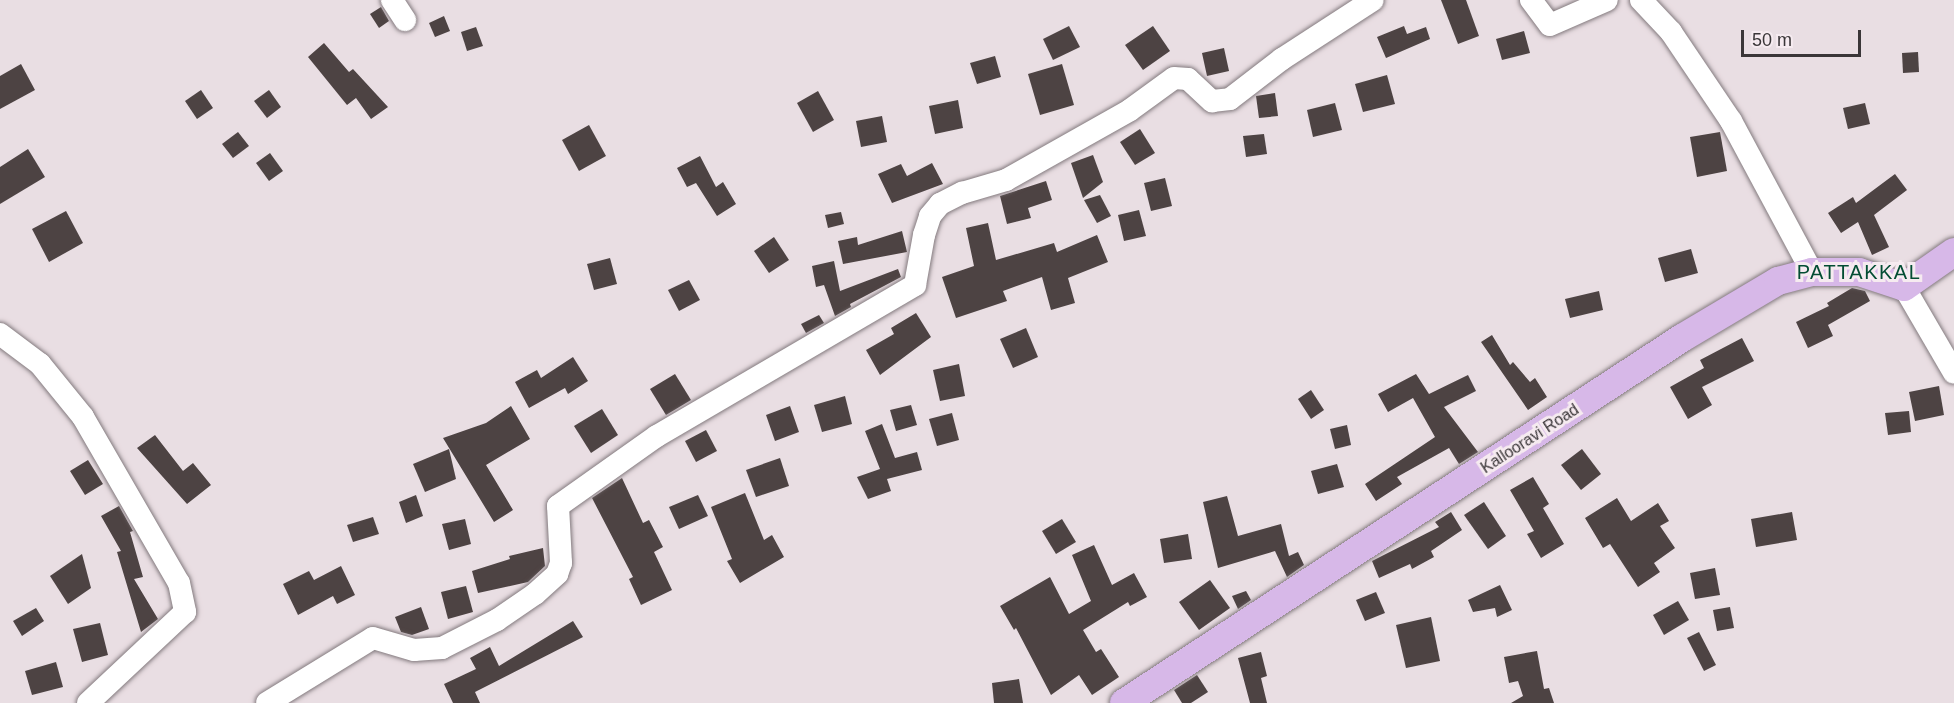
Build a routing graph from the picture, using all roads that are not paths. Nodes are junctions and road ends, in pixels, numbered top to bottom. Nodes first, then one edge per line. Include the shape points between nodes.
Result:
1 (393, 0) edge
2 (1373, 0) edge
3 (1531, 0) edge
4 (1607, 0) edge
5 (1641, 0) edge
6 (405, 20) dead end
7 (1954, 252) edge
8 (1812, 272) junction
9 (1904, 287) junction
10 (0, 334) edge
11 (1954, 373) edge
12 (88, 703) edge
13 (267, 703) edge
14 (1124, 703) edge

1 - 6 street
2 - 13 street via 1282,59 1230,99 1212,101 1188,79 1174,78 1130,110 1016,175 940,204 930,216 924,235 915,285 657,436 558,506 561,563 557,574 535,594 497,620 442,648 414,650 374,638
3 - 4 street via 1550,25
5 - 8 street via 1671,32 1731,121
7 - 9 main road
8 - 9 main road, Kallooravi Road via 1859,272
8 - 14 main road, Kallooravi Road via 1778,281 1682,338
9 - 11 street
10 - 12 street via 40,364 83,417 179,583 185,612

